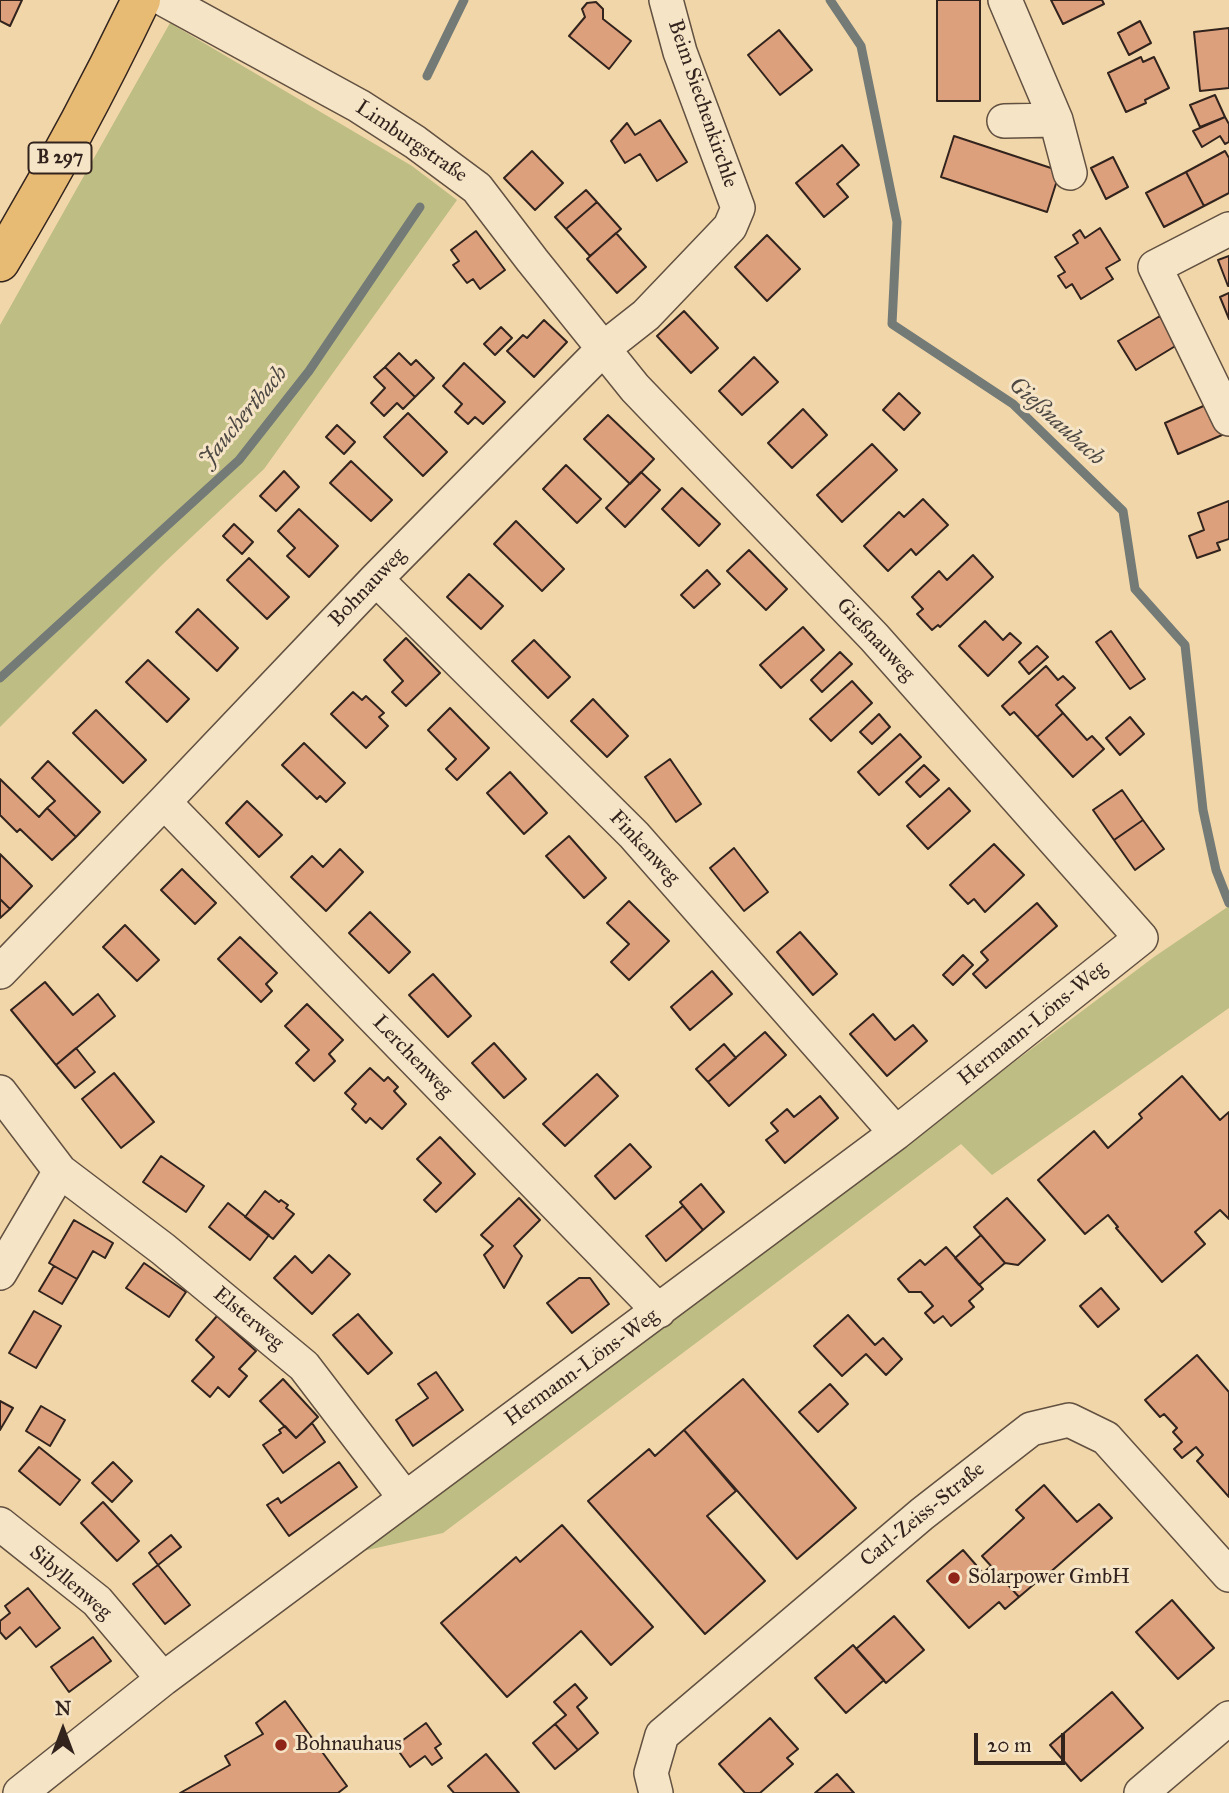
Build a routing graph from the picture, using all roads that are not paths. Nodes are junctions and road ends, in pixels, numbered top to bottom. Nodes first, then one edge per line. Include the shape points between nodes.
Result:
1 (141, 0) edge
2 (165, 0) edge
3 (666, 0) edge
4 (1005, 0) edge
5 (1056, 120) junction
6 (1004, 121) dead end
7 (1070, 173) dead end
8 (738, 208) joint
9 (1229, 229) edge
10 (0, 261) edge
11 (604, 348) junction
12 (1229, 419) edge
13 (376, 579) junction
14 (164, 802) junction
15 (1141, 938) joint
16 (0, 972) edge
17 (0, 1093) edge
18 (896, 1133) junction
19 (60, 1171) junction
20 (0, 1273) edge
21 (659, 1311) junction
22 (405, 1498) junction
23 (0, 1524) edge
24 (1229, 1575) edge
25 (163, 1679) junction
26 (1229, 1718) edge
27 (20, 1793) edge
28 (656, 1793) edge
29 (1141, 1793) edge

1 - 10 main road, B 297 via 59,161
2 - 11 street, Limburgstraße via 359,106 477,188
3 - 8 street, Beim Siechenkirchle via 680,52
4 - 5 street
5 - 6 street
5 - 7 street
8 - 11 street, Bohnauweg via 730,227 702,257 646,315
9 - 12 street via 1156,267
11 - 13 street, Bohnauweg
11 - 15 street, Gießnauweg via 635,388 874,637
13 - 14 street, Bohnauweg
13 - 18 street, Finkenweg via 634,835
14 - 16 street, Bohnauweg
14 - 21 street, Lerchenweg
15 - 18 street, Hermann-Löns-Weg
17 - 19 street
18 - 21 street, Hermann-Löns-Weg
19 - 20 street
19 - 22 street, Elsterweg via 163,1248 304,1366
21 - 22 street, Hermann-Löns-Weg
22 - 25 street, Hermann-Löns-Weg
23 - 25 street, Sibyllenweg via 97,1601
24 - 28 street, Carl-Zeiss-Straße via 1106,1438 1069,1420 1031,1429 922,1514 662,1735 651,1773
25 - 27 street, Hermann-Löns-Weg
26 - 29 street

